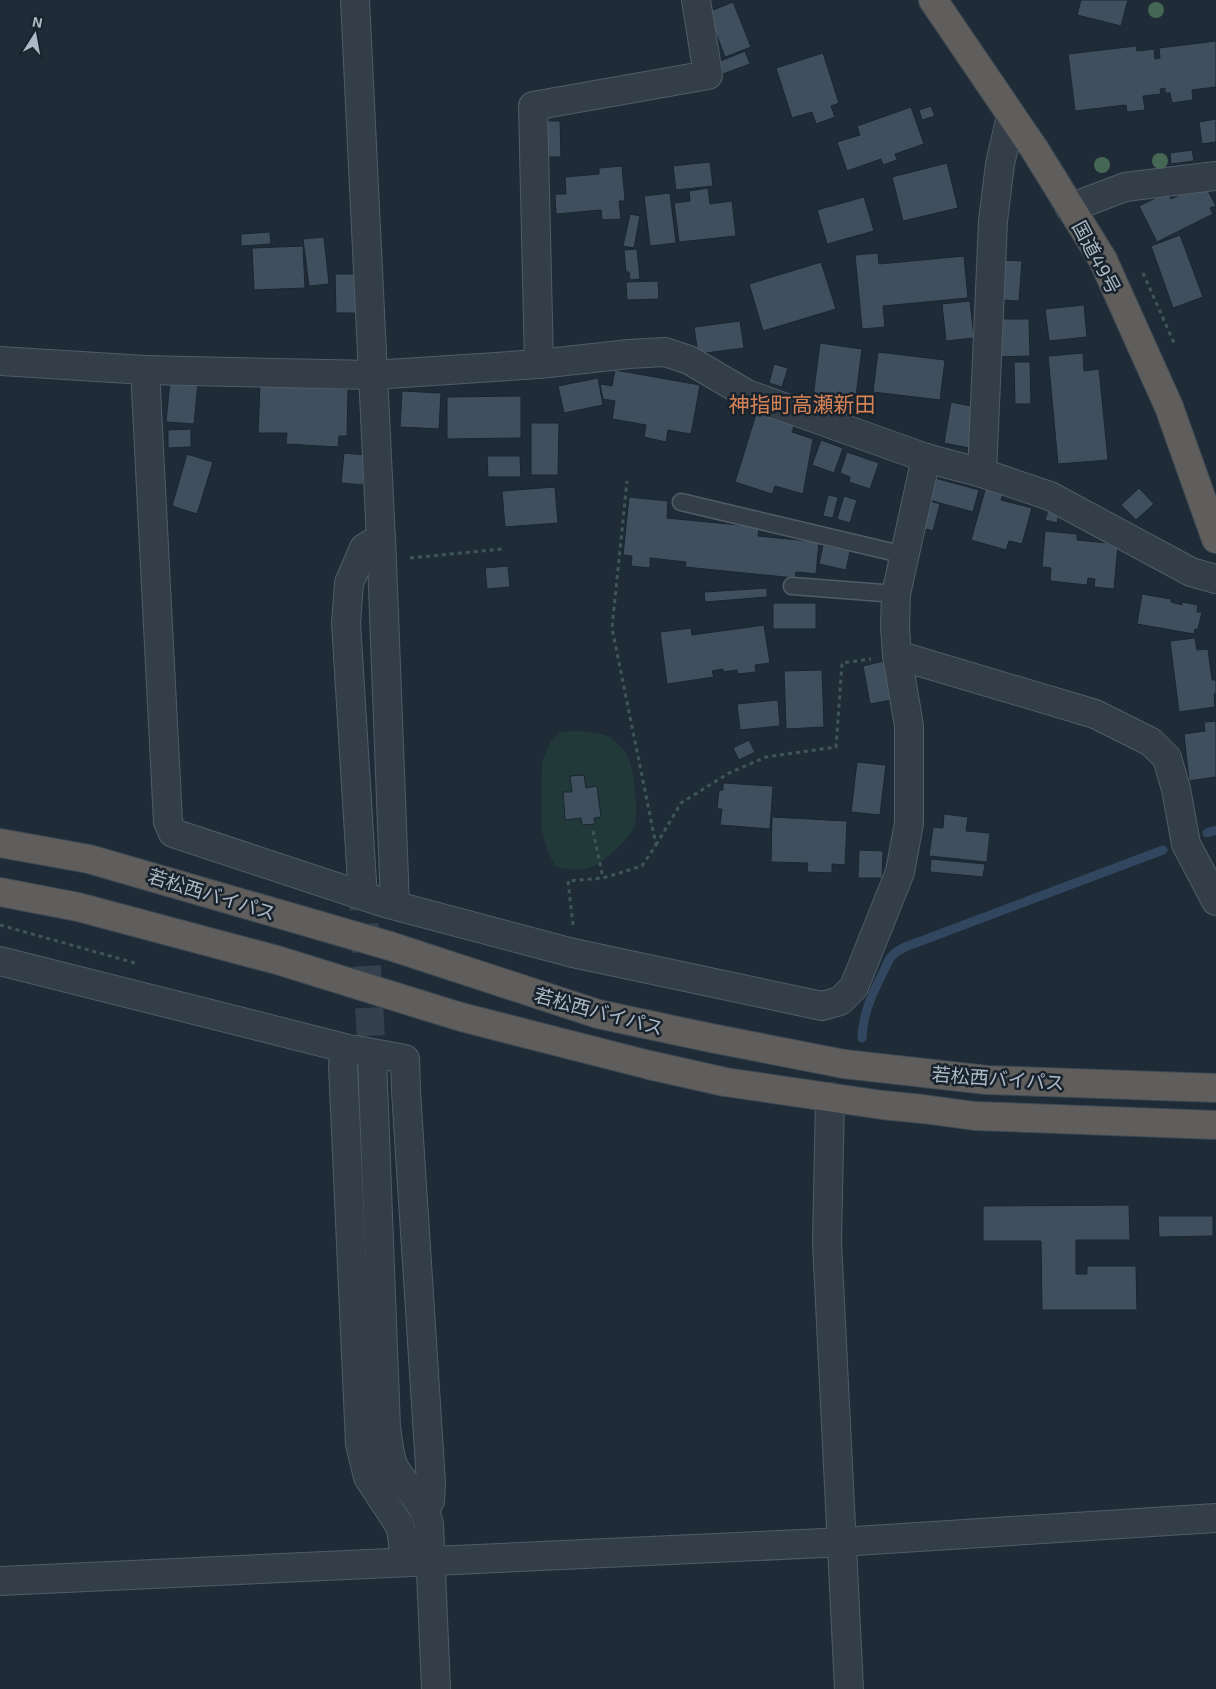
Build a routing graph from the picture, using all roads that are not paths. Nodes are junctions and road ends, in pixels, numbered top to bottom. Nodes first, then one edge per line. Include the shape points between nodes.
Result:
1 (355, 0) edge
2 (696, 0) edge
3 (933, 0) edge
4 (1011, 116) junction
5 (1216, 176) edge
6 (1070, 208) junction
7 (0, 361) edge
8 (540, 364) junction
9 (145, 370) junction
10 (373, 375) junction
11 (926, 458) junction
12 (982, 473) junction
13 (681, 502) dead end
14 (1216, 539) edge
15 (381, 549) junction
16 (905, 555) junction
17 (1216, 579) edge
18 (792, 586) dead end
19 (896, 594) junction
20 (897, 655) junction
21 (0, 843) edge
22 (362, 882) tunnel mouth
23 (0, 892) edge
24 (1216, 901) edge
25 (396, 905) junction
26 (0, 961) edge
27 (345, 1048) junction
28 (372, 1056) tunnel mouth
29 (1216, 1088) edge
30 (830, 1097) junction
31 (1216, 1126) edge
32 (425, 1510) junction
33 (1216, 1518) edge
34 (842, 1542) junction
35 (418, 1562) junction
36 (0, 1581) edge
37 (436, 1689) edge
38 (849, 1689) edge

1 - 10 street
2 - 8 street via 708,75 534,106
3 - 4 highway, 国道49号
4 - 6 highway, 国道49号
4 - 12 street via 1000,164 993,221
5 - 6 street via 1125,187
6 - 14 highway, 国道49号 via 1102,260 1168,407
7 - 9 street
8 - 10 street
8 - 11 street via 665,352 689,360 747,394
9 - 10 street
9 - 25 street via 168,822 173,833
10 - 15 street
11 - 12 street
11 - 16 street
12 - 17 street via 1050,496 1190,572
13 - 16 lane
15 - 22 street via 364,548 349,584 346,604
15 - 25 street
16 - 19 street
18 - 19 lane
19 - 20 street
20 - 24 street via 1095,714 1151,742 1167,758 1186,844
20 - 25 street via 909,726 909,824 900,872 854,987 840,1001 822,1006 573,953
21 - 29 highway, 若松西バイパス via 89,859 158,878 390,946 598,1014 693,1035 844,1064 987,1080
23 - 30 highway, 若松西バイパス via 87,909 277,960 461,1017 649,1066 726,1082
26 - 27 street
27 - 32 street via 405,1059 431,1483 430,1501
27 - 35 street via 343,1075 360,1444 368,1477 400,1526
28 - 32 street via 386,1428 394,1466
30 - 31 highway, 若松西バイパス via 975,1116
30 - 34 street via 827,1242
32 - 35 street via 429,1524
33 - 34 street
34 - 35 street
34 - 38 street
35 - 36 street
35 - 37 street

